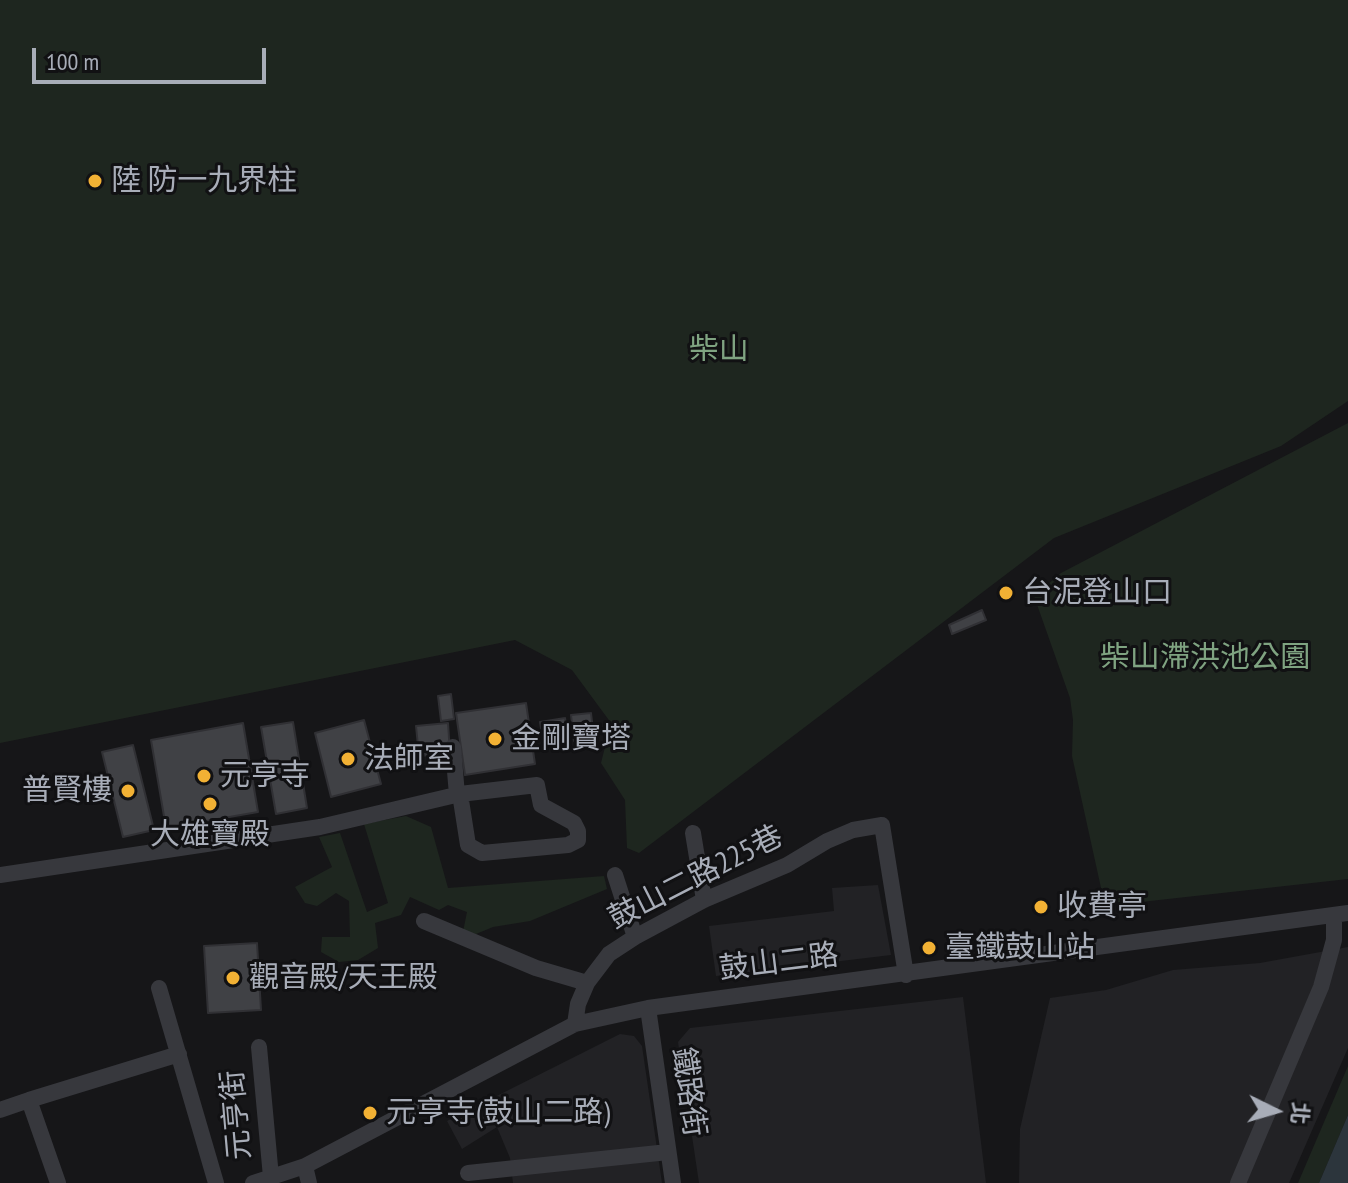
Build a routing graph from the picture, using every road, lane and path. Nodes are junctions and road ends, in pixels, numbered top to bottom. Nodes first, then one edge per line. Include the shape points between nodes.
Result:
1 (453, 747) dead end
2 (459, 795) junction
3 (693, 833) dead end
4 (0, 875) edge
5 (615, 875) dead end
6 (704, 900) junction
7 (1341, 914) edge
8 (424, 921) dead end
9 (635, 937) junction
10 (906, 975) junction
11 (587, 983) junction
12 (159, 988) dead end
13 (648, 1008) junction
14 (575, 1024) junction
15 (259, 1047) dead end
16 (179, 1054) junction
17 (29, 1100) junction
18 (0, 1110) edge
19 (668, 1152) junction
20 (305, 1166) junction
21 (468, 1173) dead end
22 (271, 1177) junction
23 (58, 1183) edge
24 (216, 1183) edge
25 (253, 1183) edge
26 (309, 1183) edge
27 (673, 1183) edge
28 (1238, 1183) edge

1 - 2 street
2 - 2 street via 544,784 543,806 574,823 578,837 575,842 482,853 468,845
2 - 4 street via 320,827
3 - 6 street
5 - 9 street
6 - 9 street, 鼓山二路225巷
6 - 10 street, 鼓山二路225巷 via 853,830 882,825
7 - 10 street, 鼓山二路
7 - 28 street via 1321,987
8 - 11 street via 536,968
9 - 11 street, 鼓山二路225巷 via 609,954
10 - 13 street, 鼓山二路
11 - 14 street, 鼓山二路225巷
12 - 16 street
13 - 14 street, 鼓山二路
13 - 19 street, 鐵路街
14 - 20 street, 鼓山二路
15 - 22 street, 元亨街
16 - 17 street
16 - 24 street
17 - 18 street
17 - 23 street
19 - 21 street
19 - 27 street, 鐵路街
20 - 22 street, 鼓山二路
20 - 26 street
22 - 25 street, 鼓山二路

